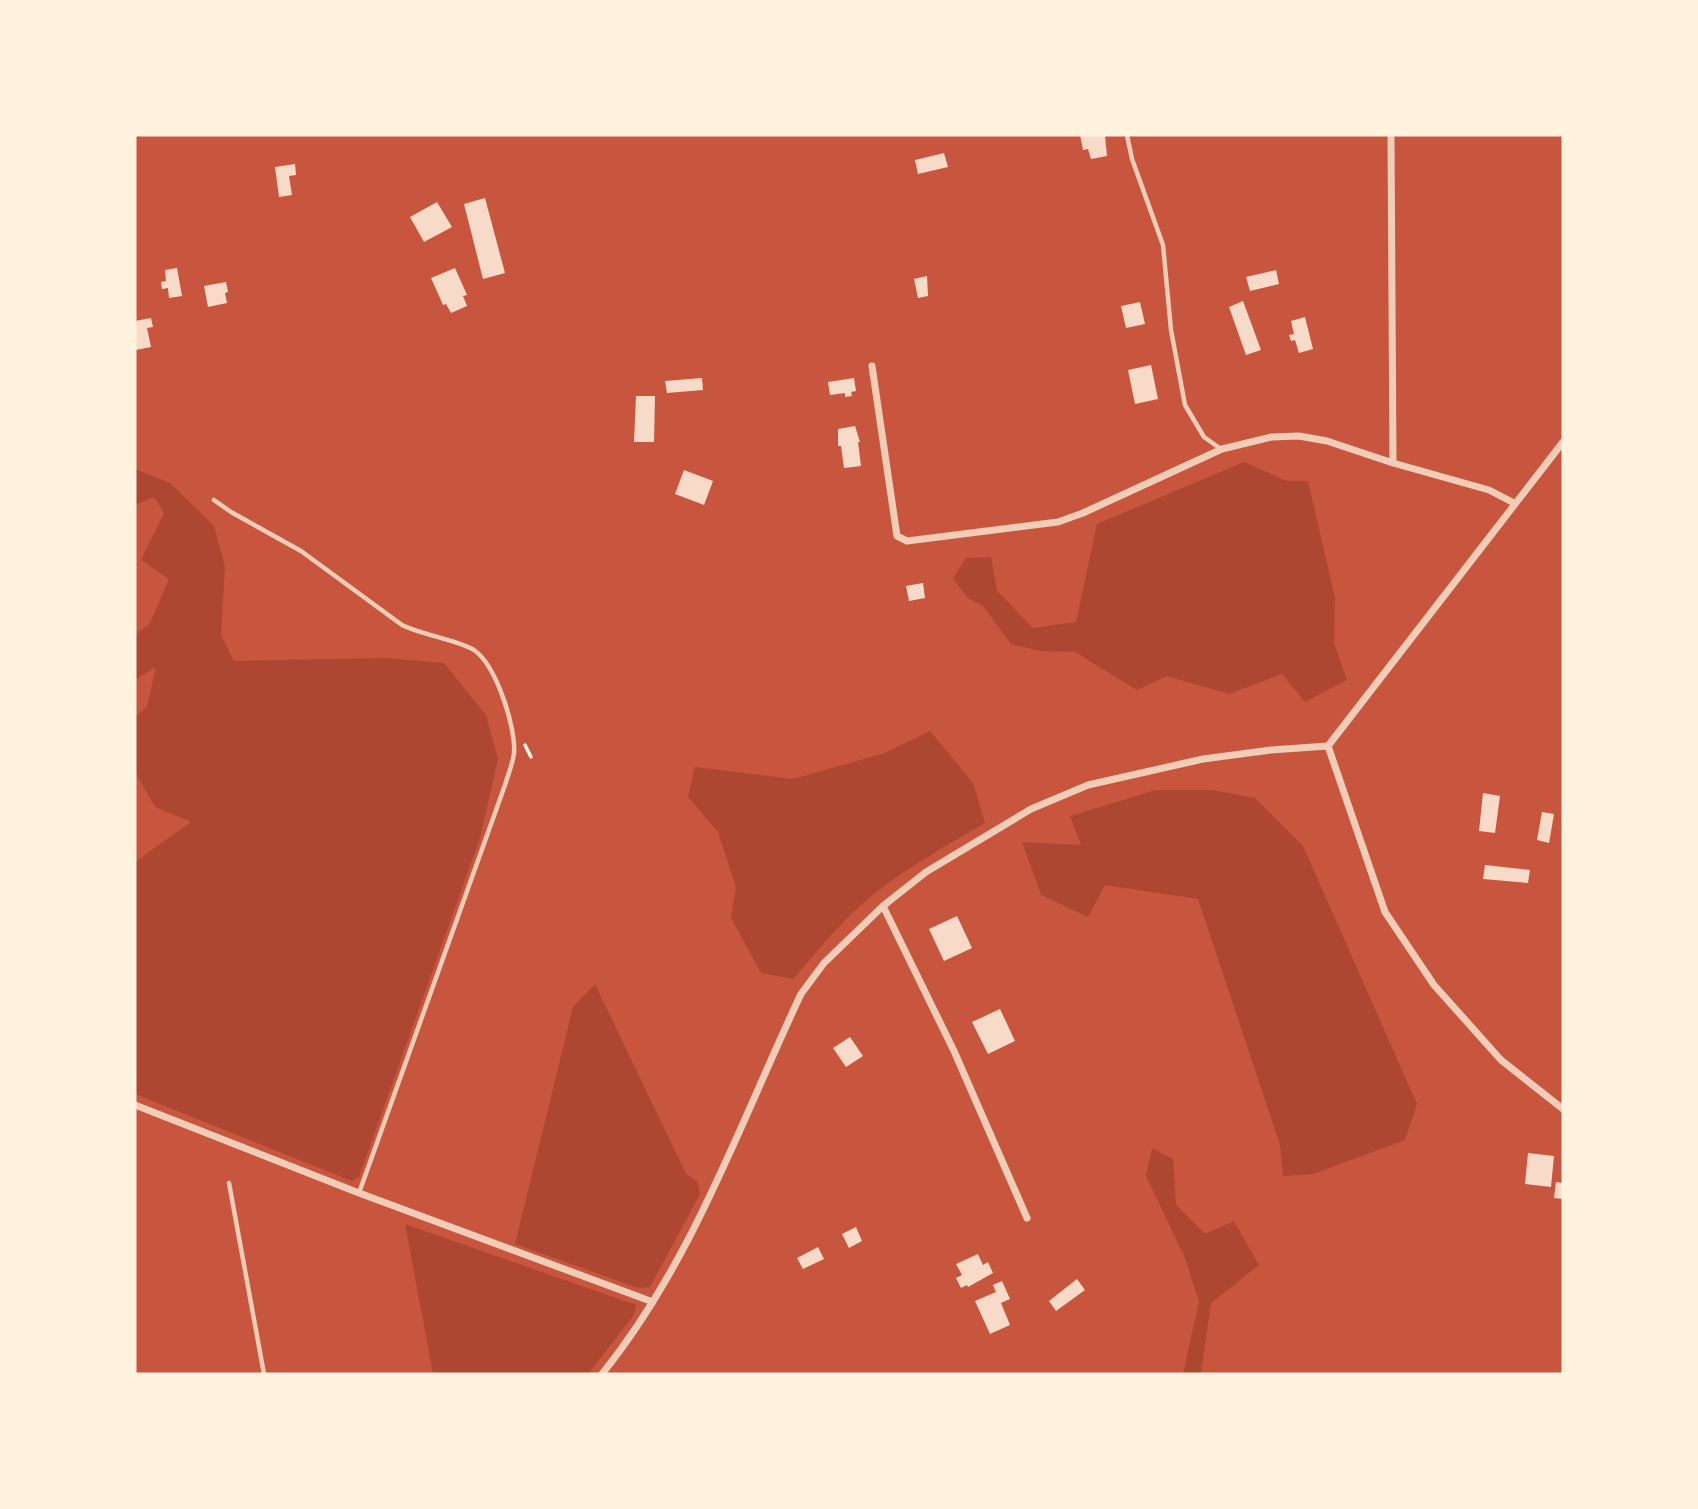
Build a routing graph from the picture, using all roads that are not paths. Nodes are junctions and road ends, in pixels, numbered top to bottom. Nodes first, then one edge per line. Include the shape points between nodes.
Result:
1 (1127, 135) edge
2 (1391, 135) edge
3 (872, 366) dead end
4 (1563, 442) edge
5 (1222, 449) junction
6 (1393, 463) junction
7 (214, 500) dead end
8 (1514, 503) junction
9 (1328, 747) junction
10 (883, 906) junction
11 (135, 1105) edge
12 (1563, 1109) edge
13 (229, 1183) dead end
14 (359, 1193) junction
15 (1027, 1217) dead end
16 (653, 1302) junction
17 (264, 1374) edge
18 (602, 1374) edge

1 - 5 lane via 1163,245 1171,330 1185,405 1204,437
2 - 6 street
3 - 5 street via 897,536 907,541 1058,522
4 - 8 street
5 - 6 street via 1272,437 1299,436
6 - 8 street via 1489,490
7 - 14 lane via 301,551 402,625 472,649 485,659 509,712 514,753 505,785
8 - 9 street
9 - 10 street via 1203,759 1088,785 995,830 926,872
9 - 12 street via 1385,912 1434,985 1501,1060
10 - 15 street via 954,1051
10 - 16 street via 824,963 801,994 686,1247
11 - 14 street
13 - 17 lane
14 - 16 street
16 - 18 street

